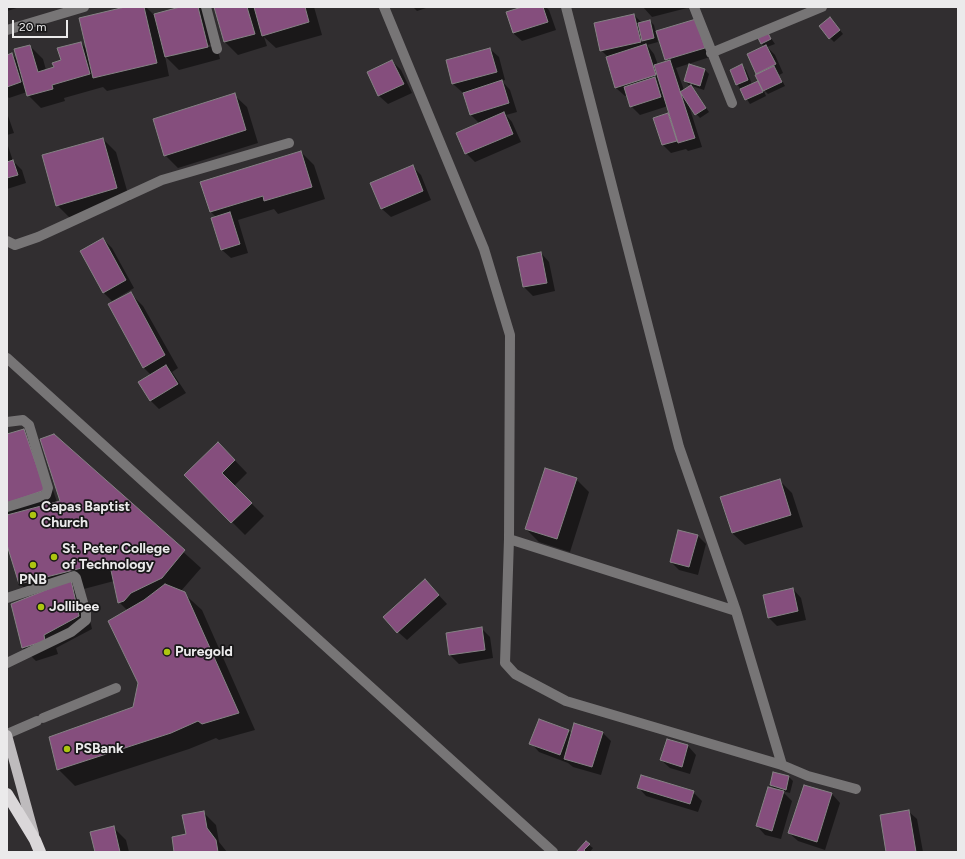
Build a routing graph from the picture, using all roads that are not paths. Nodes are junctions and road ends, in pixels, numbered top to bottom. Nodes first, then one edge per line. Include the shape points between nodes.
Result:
1 (84, 7) edge
2 (206, 7) edge
3 (384, 7) edge
4 (566, 7) edge
5 (694, 7) edge
6 (822, 7) edge
7 (7, 30) edge
8 (217, 49) dead end
9 (711, 54) junction
10 (732, 103) dead end
11 (289, 143) dead end
12 (7, 241) edge
13 (7, 358) edge
14 (7, 422) edge
15 (7, 507) edge
16 (509, 540) junction
17 (7, 598) edge
18 (736, 611) junction
19 (7, 663) edge
20 (116, 688) dead end
21 (7, 735) edge
22 (782, 765) junction
23 (856, 789) dead end
24 (7, 794) edge
25 (36, 840) junction
26 (40, 852) edge
27 (553, 852) edge

1 - 7 street
2 - 8 street
3 - 16 street via 484,249 510,335
4 - 18 street via 679,448
5 - 9 street
6 - 9 street
9 - 10 street
11 - 12 street via 162,180 38,237 15,245
13 - 27 street
14 - 15 street via 23,420 29,425 48,488 46,495
16 - 18 street
16 - 22 street via 505,663 515,674 566,702
17 - 19 street via 74,576 86,612 86,620 71,632
18 - 22 street
20 - 21 street
21 - 25 main road
22 - 23 street via 808,776
24 - 25 highway
25 - 26 highway

